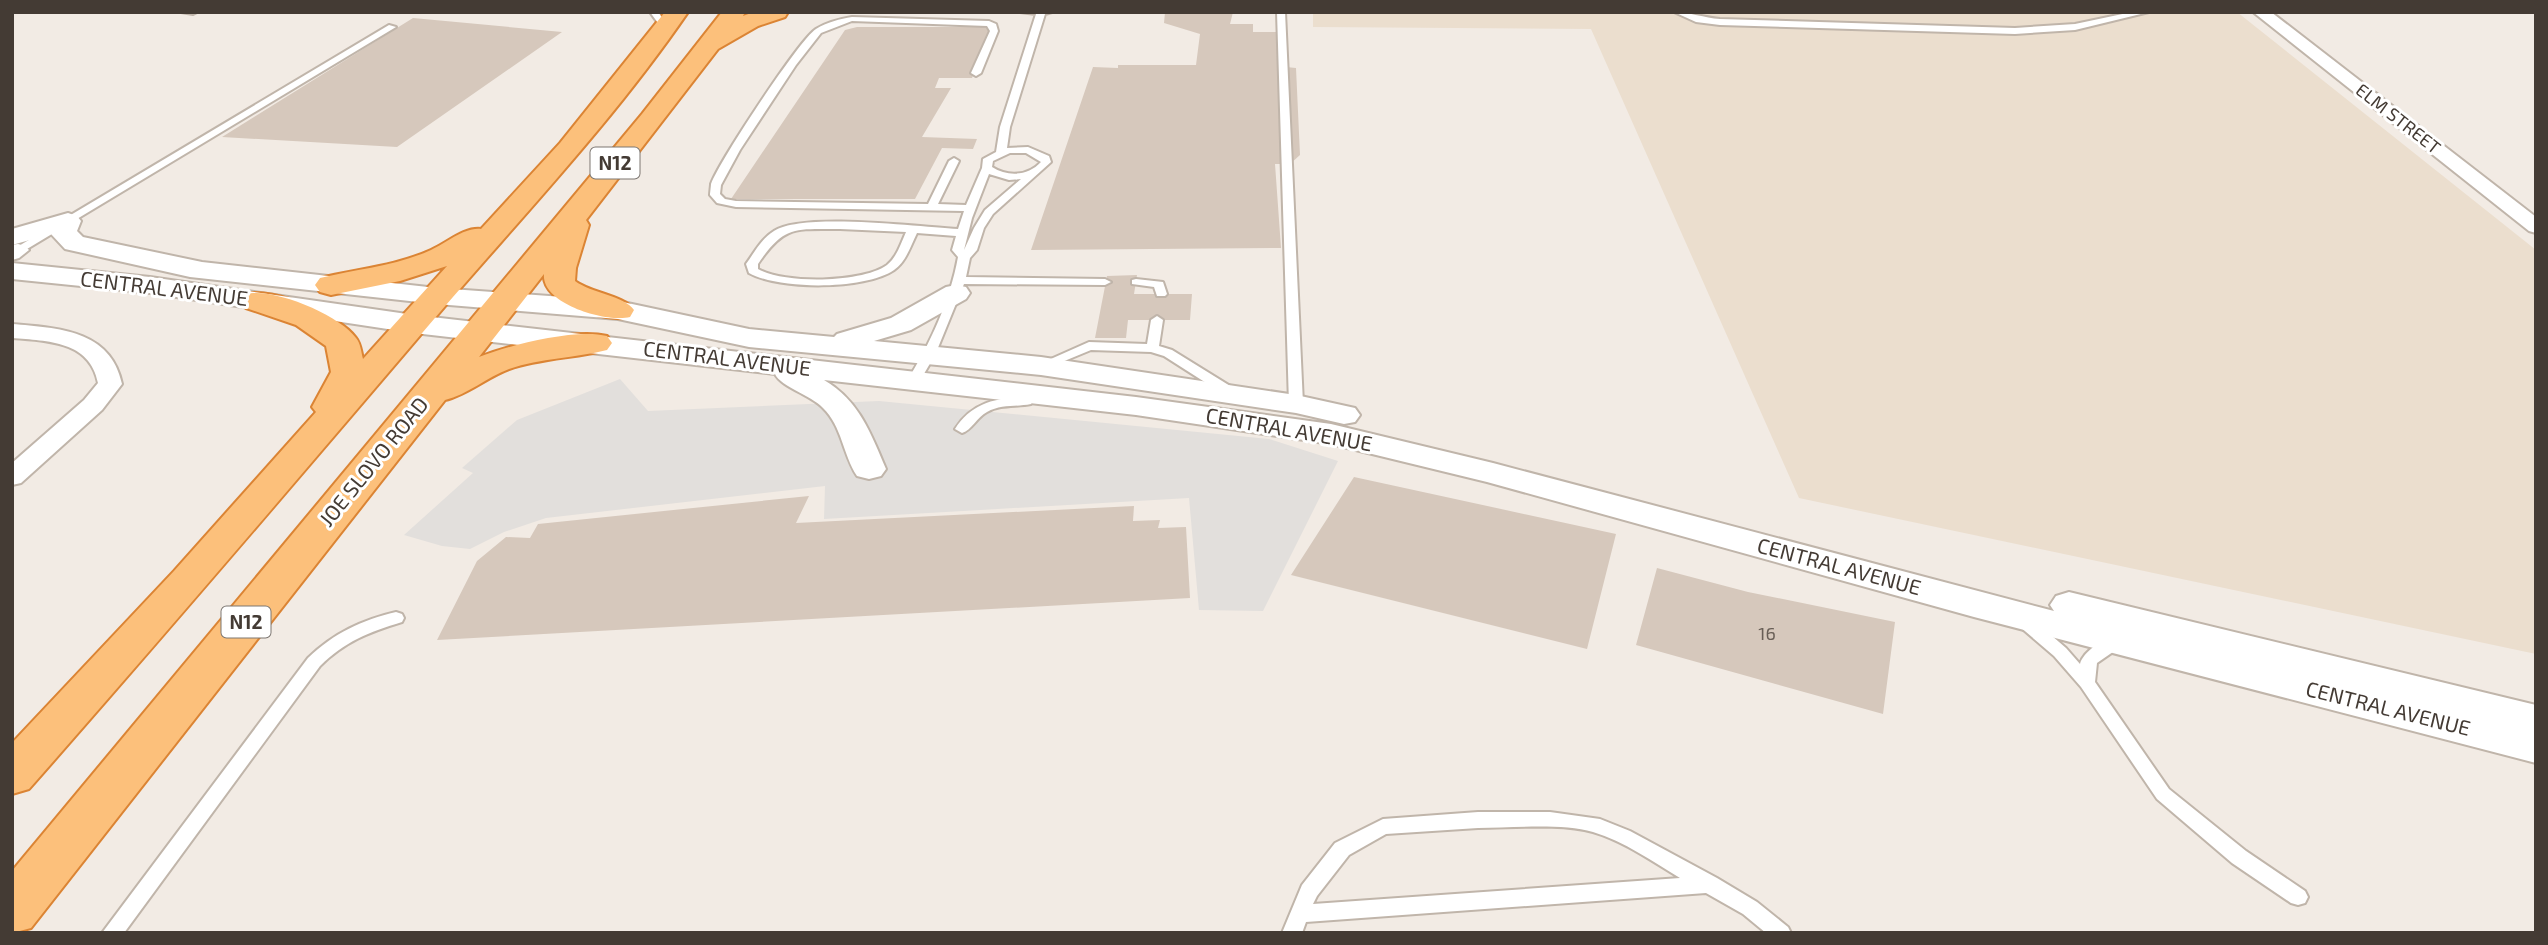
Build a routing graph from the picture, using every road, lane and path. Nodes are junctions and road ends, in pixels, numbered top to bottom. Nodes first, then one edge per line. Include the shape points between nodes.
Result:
1 (185, 12) edge
2 (193, 12) edge
3 (734, 12) edge
4 (777, 12) edge
5 (1281, 12) edge
6 (1678, 12) edge
7 (2145, 12) edge
8 (2261, 12) edge
9 (701, 13) edge
10 (1024, 13) edge
11 (1045, 13) edge
12 (928, 16) edge
13 (666, 18) edge
14 (392, 27) dead end
15 (1035, 30) junction
16 (709, 47) junction
17 (976, 73) dead end
18 (1006, 127) junction
19 (1019, 149) junction
20 (1001, 152) junction
21 (954, 161) dead end
22 (987, 168) junction
23 (1037, 171) junction
24 (579, 206) junction
25 (931, 208) junction
26 (969, 208) junction
27 (509, 215) junction
28 (66, 222) junction
29 (2536, 227) edge
30 (912, 231) junction
31 (962, 233) junction
32 (13, 252) edge
33 (964, 257) junction
34 (201, 270) junction
35 (1105, 282) dead end
36 (1136, 282) dead end
37 (331, 285) junction
38 (958, 287) junction
39 (1161, 294) dead end
40 (436, 296) junction
41 (258, 301) junction
42 (618, 310) junction
43 (491, 316) junction
44 (1157, 320) dead end
45 (414, 324) junction
46 (12, 331) edge
47 (595, 343) junction
48 (821, 345) junction
49 (1152, 348) junction
50 (762, 363) junction
51 (1041, 366) junction
52 (921, 368) junction
53 (1235, 395) junction
54 (1296, 404) junction
55 (420, 406) junction
56 (1136, 406) junction
57 (962, 429) dead end
58 (311, 443) junction
59 (869, 470) dead end
60 (12, 477) edge
61 (2015, 614) junction
62 (396, 618) dead end
63 (2117, 641) junction
64 (2087, 683) junction
65 (2536, 721) edge
66 (2536, 747) edge
67 (12, 775) edge
68 (1710, 884) junction
69 (2298, 897) dead end
70 (12, 911) edge
71 (1300, 914) junction
72 (112, 933) edge
73 (1292, 933) edge
74 (1781, 933) edge

1 - 2 lane
3 - 16 highway, JOE SLOVO ROAD / N12
4 - 16 highway via 750,21
5 - 54 lane
6 - 7 lane via 1720,22 2015,31 2075,27
8 - 29 street, ELM STREET
9 - 13 highway
10 - 11 lane
10 - 15 lane
11 - 15 lane
12 - 17 lane via 993,26
12 - 25 lane via 841,20 818,31 735,150 715,195 736,204
13 - 27 highway, N12 via 570,149
14 - 28 lane
15 - 18 lane
16 - 24 highway, JOE SLOVO ROAD / N12
18 - 19 lane
18 - 20 lane
19 - 20 lane
19 - 23 lane via 1045,158
20 - 22 lane via 988,159
21 - 25 lane
22 - 23 lane via 1008,176
22 - 26 lane
23 - 33 lane via 989,212
24 - 42 highway via 559,283 580,298
24 - 43 highway, JOE SLOVO ROAD / N12
25 - 26 lane
26 - 31 lane
27 - 37 highway via 451,254 419,268
27 - 40 highway, N12
28 - 32 street
28 - 34 street via 62,233 75,243
30 - 30 lane via 896,262 876,276 801,282 766,279 752,271 752,264 774,235 793,227
30 - 31 lane
31 - 33 lane via 958,250
32 - 34 street, CENTRAL AVENUE
32 - 41 street, CENTRAL AVENUE via 150,285
33 - 38 lane
34 - 37 street, CENTRAL AVENUE
35 - 38 lane
36 - 39 lane via 1159,284
37 - 40 street, CENTRAL AVENUE
38 - 48 street via 934,308 901,324
38 - 52 lane
40 - 43 street, CENTRAL AVENUE
40 - 45 highway, N12
41 - 45 street, CENTRAL AVENUE
41 - 58 highway via 308,318 342,342 349,372
42 - 43 street, CENTRAL AVENUE
42 - 48 street, CENTRAL AVENUE via 749,338
43 - 45 street, CENTRAL AVENUE
43 - 47 street, CENTRAL AVENUE
43 - 55 highway, JOE SLOVO ROAD / N12
44 - 49 lane
45 - 58 highway, N12
46 - 60 street via 67,339 91,348 110,371 110,384 93,405
47 - 50 street, CENTRAL AVENUE
47 - 55 highway via 486,364
48 - 52 street, CENTRAL AVENUE
49 - 51 lane via 1089,346
49 - 53 lane via 1168,353
50 - 52 street, CENTRAL AVENUE
50 - 59 street via 829,393 844,410
51 - 52 street, CENTRAL AVENUE
51 - 53 street, CENTRAL AVENUE
52 - 56 street, CENTRAL AVENUE
53 - 54 street, CENTRAL AVENUE
54 - 65 street, CENTRAL AVENUE via 1462,442 1975,581
55 - 70 highway, JOE SLOVO ROAD / N12
56 - 57 lane via 1009,400 974,414
56 - 61 street, CENTRAL AVENUE via 1331,434 1414,453
58 - 67 highway, N12
61 - 63 street, CENTRAL AVENUE
61 - 64 lane via 2060,652
62 - 72 lane via 339,639 314,662
63 - 64 lane via 2089,660
63 - 66 street, CENTRAL AVENUE
64 - 69 lane via 2163,794 2239,857
68 - 71 lane
68 - 71 lane via 1593,824 1478,820 1383,827 1342,849 1309,891
68 - 74 lane
71 - 73 lane

